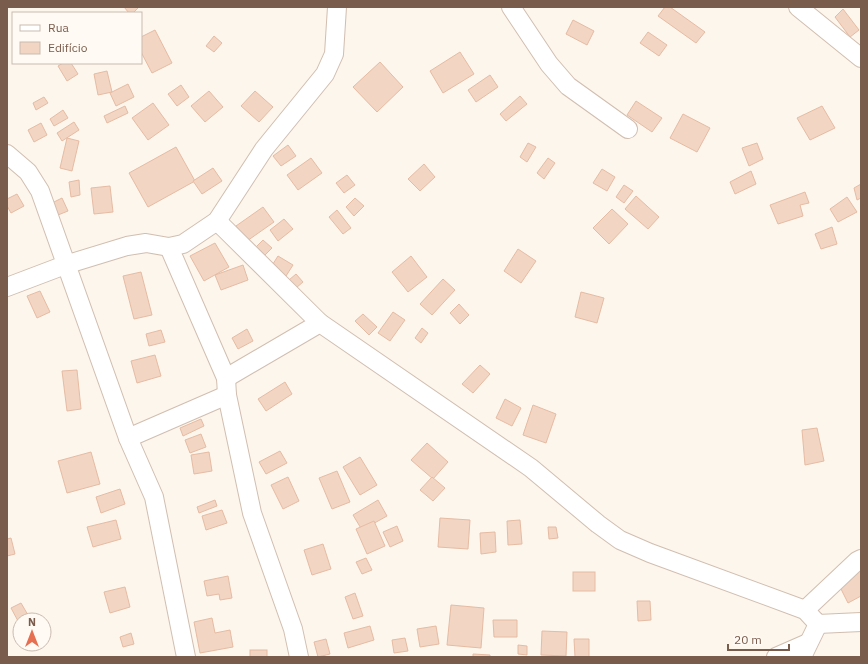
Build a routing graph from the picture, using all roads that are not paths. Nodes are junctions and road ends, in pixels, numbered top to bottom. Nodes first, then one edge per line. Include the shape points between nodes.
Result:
1 (336, 7) edge
2 (511, 7) edge
3 (798, 7) edge
4 (861, 58) edge
5 (628, 129) dead end
6 (7, 154) edge
7 (217, 221) junction
8 (169, 247) junction
9 (65, 265) junction
10 (7, 287) edge
11 (320, 323) junction
12 (227, 386) junction
13 (128, 438) junction
14 (861, 559) edge
15 (805, 610) junction
16 (861, 622) edge
17 (818, 624) junction
18 (805, 650) edge
19 (186, 657) edge
20 (299, 657) edge
21 (776, 657) edge

1 - 7 street via 334,54 325,74 264,149
2 - 5 street via 549,64 568,86
3 - 4 street
6 - 9 street via 28,172 40,191
7 - 8 street via 183,244
7 - 11 street
8 - 9 street via 146,243 127,246
8 - 12 street
9 - 10 street
9 - 13 street
11 - 12 street
11 - 15 street via 532,468 620,540
12 - 13 street
12 - 20 street via 252,513 293,629
13 - 19 street via 154,497
14 - 15 street
15 - 17 street
16 - 17 street
17 - 18 street
18 - 21 street

